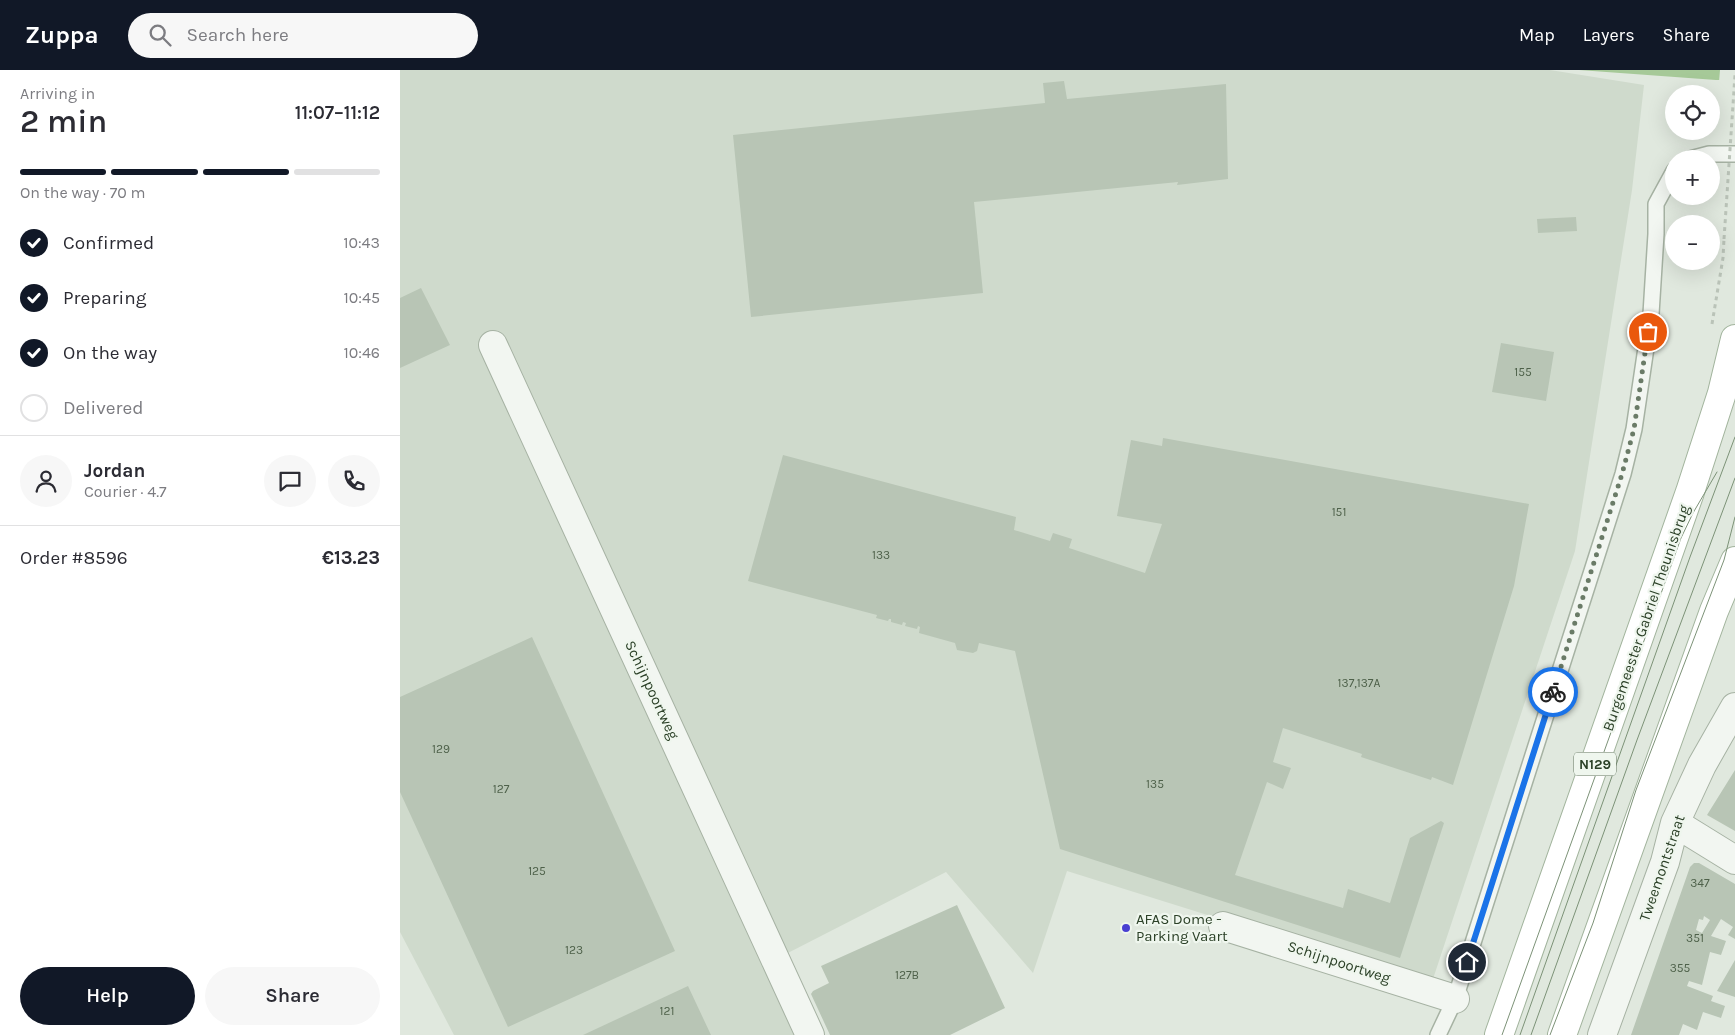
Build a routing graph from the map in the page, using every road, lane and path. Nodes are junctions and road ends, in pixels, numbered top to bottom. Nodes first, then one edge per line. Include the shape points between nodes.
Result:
1 (1735, 75) edge
2 (1720, 154) edge
3 (1735, 154) edge
4 (1665, 188) edge
5 (1724, 239) dead end
6 (1735, 339) edge
7 (494, 345) dead end
8 (1735, 561) edge
9 (1735, 707) edge
10 (1675, 823) junction
11 (1735, 860) edge
12 (1223, 926) dead end
13 (1456, 999) junction
14 (810, 1035) edge
15 (1438, 1035) edge
16 (1499, 1035) edge
17 (1562, 1035) edge
18 (1602, 1035) edge

1 - 5 path, bridge
2 - 3 lane
4 - 13 lane via 1656,204 1651,314 1634,429
6 - 16 main road, Burgemeester Gabriel Theunisbrug / N129 via 1722,393 1690,492
7 - 14 street, Schijnpoortweg
8 - 17 main road via 1714,611
9 - 10 street, Tweemontstraat via 1702,765
10 - 11 street
10 - 18 street, Tweemontstraat via 1665,862
12 - 13 street, Schijnpoortweg
13 - 15 lane

